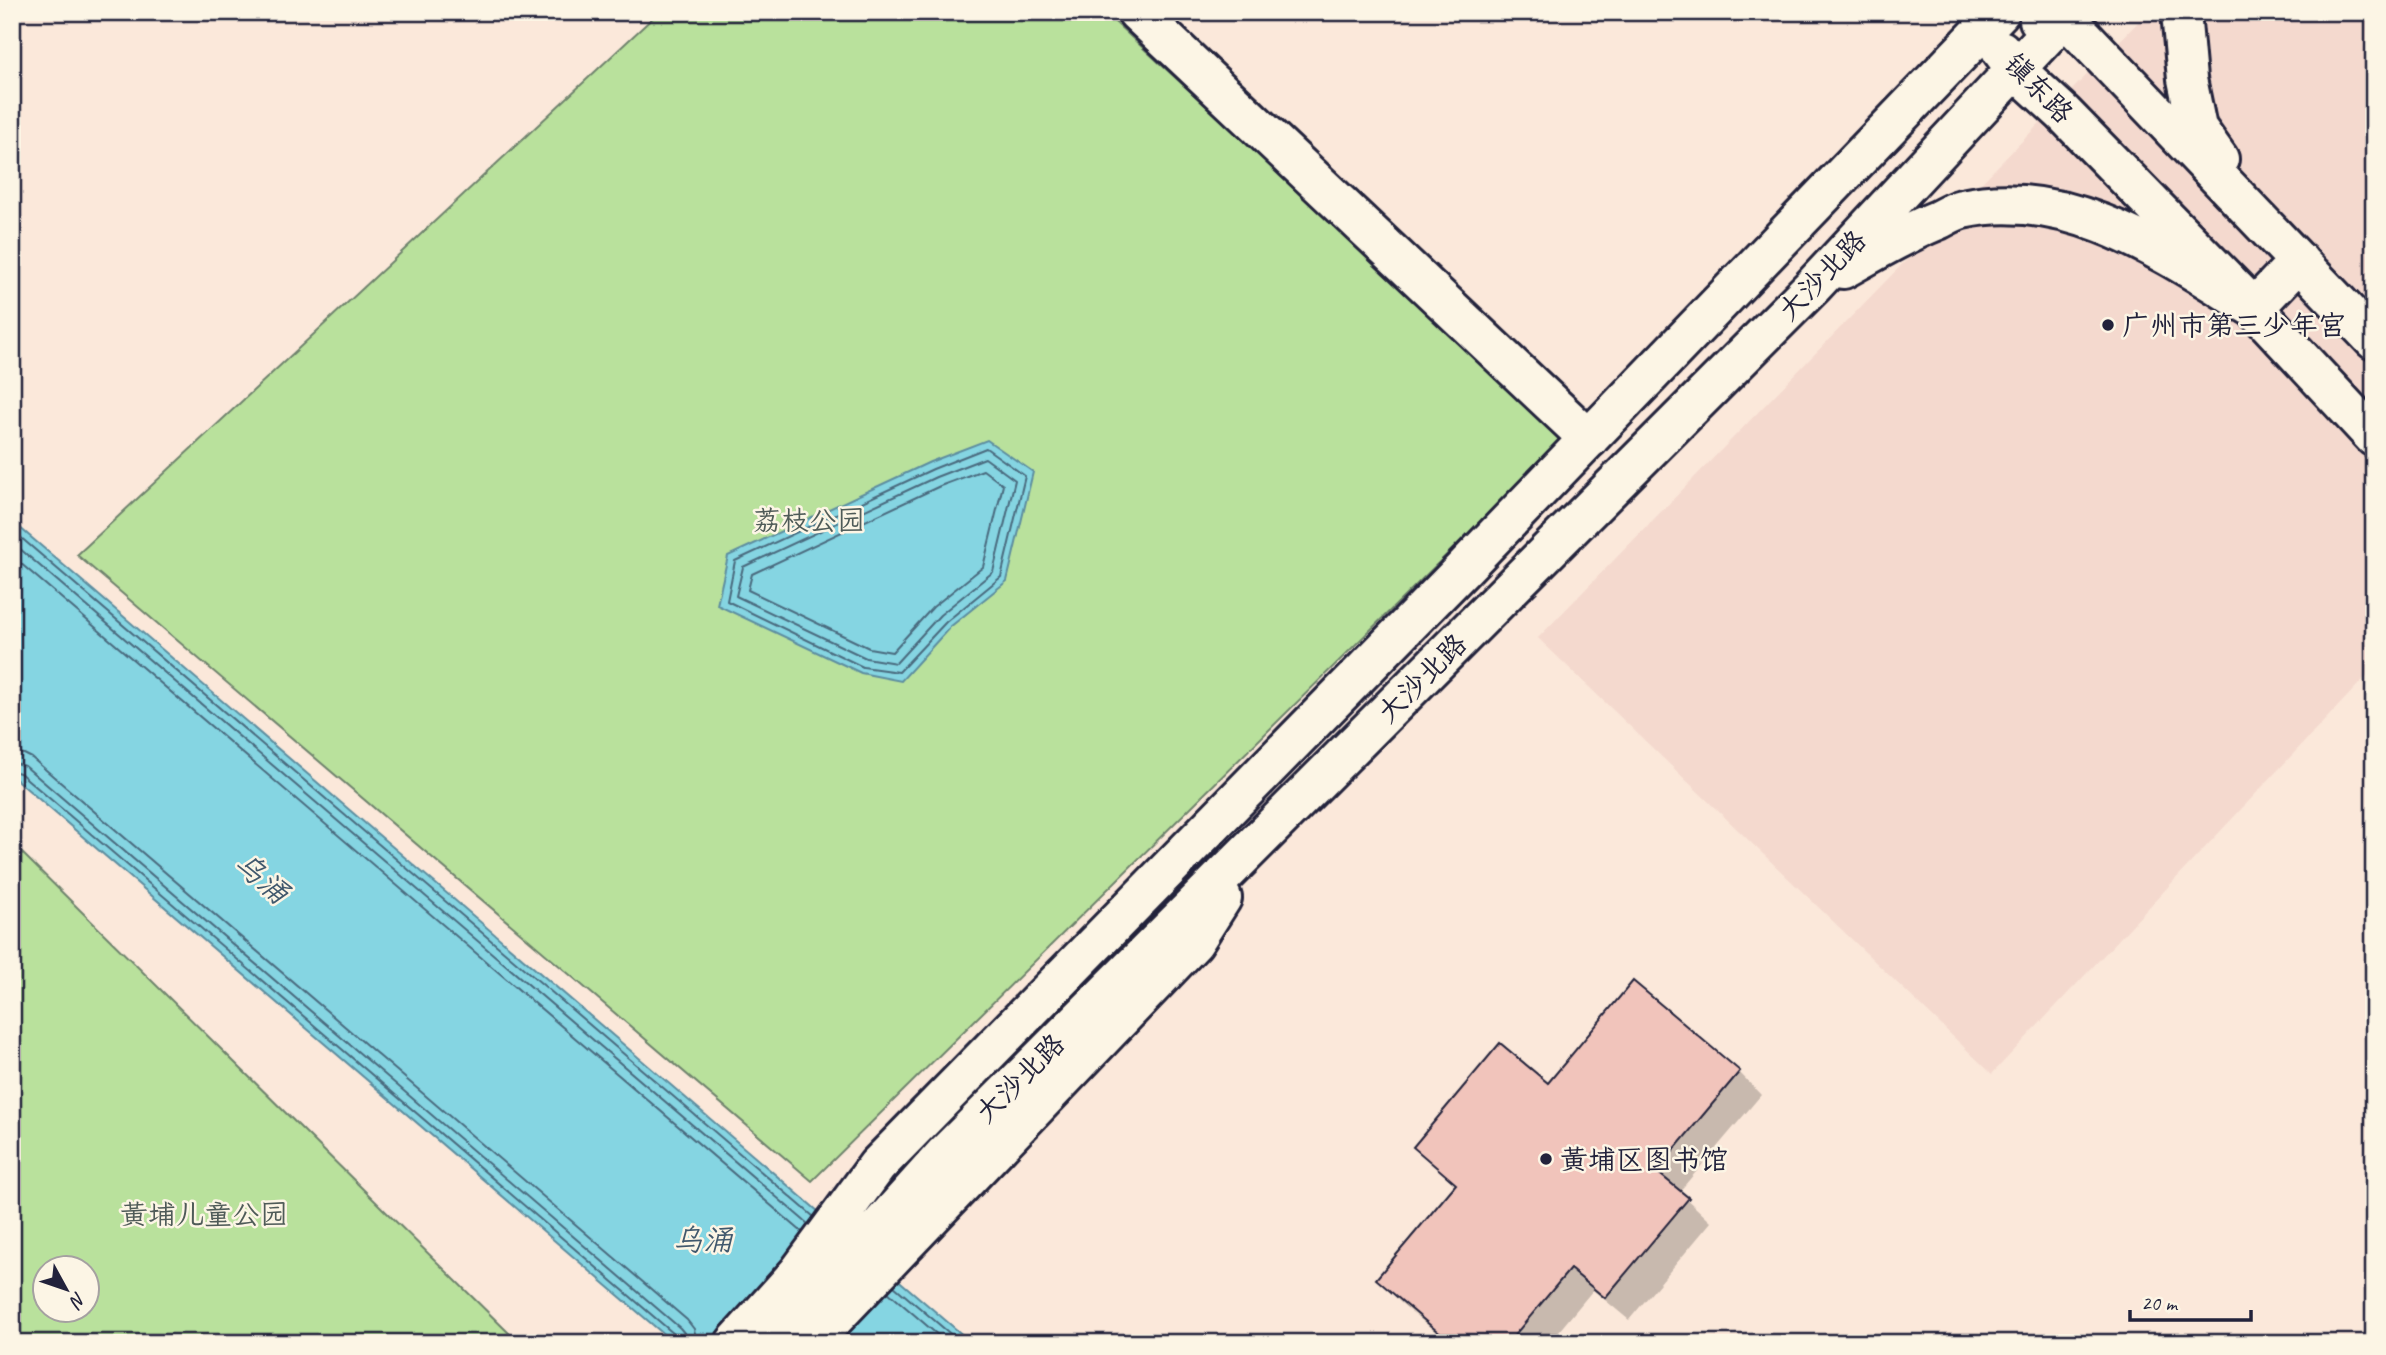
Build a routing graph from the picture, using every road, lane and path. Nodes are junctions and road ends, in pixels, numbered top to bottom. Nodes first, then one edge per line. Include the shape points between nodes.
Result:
1 (1136, 12) edge
2 (2181, 12) edge
3 (2066, 14) edge
4 (1992, 20) edge
5 (2015, 69) junction
6 (2264, 224) junction
7 (2300, 261) junction
8 (1813, 286) junction
9 (2254, 308) junction
10 (2374, 340) edge
11 (2374, 437) edge
12 (1589, 439) junction
13 (1262, 838) junction
14 (735, 1343) edge
15 (775, 1343) edge
16 (811, 1343) edge

1 - 12 street
2 - 6 street via 2197,128
3 - 4 street, 镇东路
3 - 5 street, 大沙北路
3 - 6 street via 2113,70
4 - 5 street, 镇东路
4 - 12 street, 大沙北路
5 - 8 street, 大沙北路
5 - 9 street, 镇东路
6 - 7 street
7 - 9 street
7 - 10 street
8 - 9 street via 1914,229 1961,210 2008,203 2105,224 2150,244
8 - 13 street, 大沙北路
9 - 11 street, 镇东路
12 - 14 street, 大沙北路 via 877,1166 798,1273
13 - 15 street, 大沙北路 via 944,1155
13 - 16 street via 1194,942

